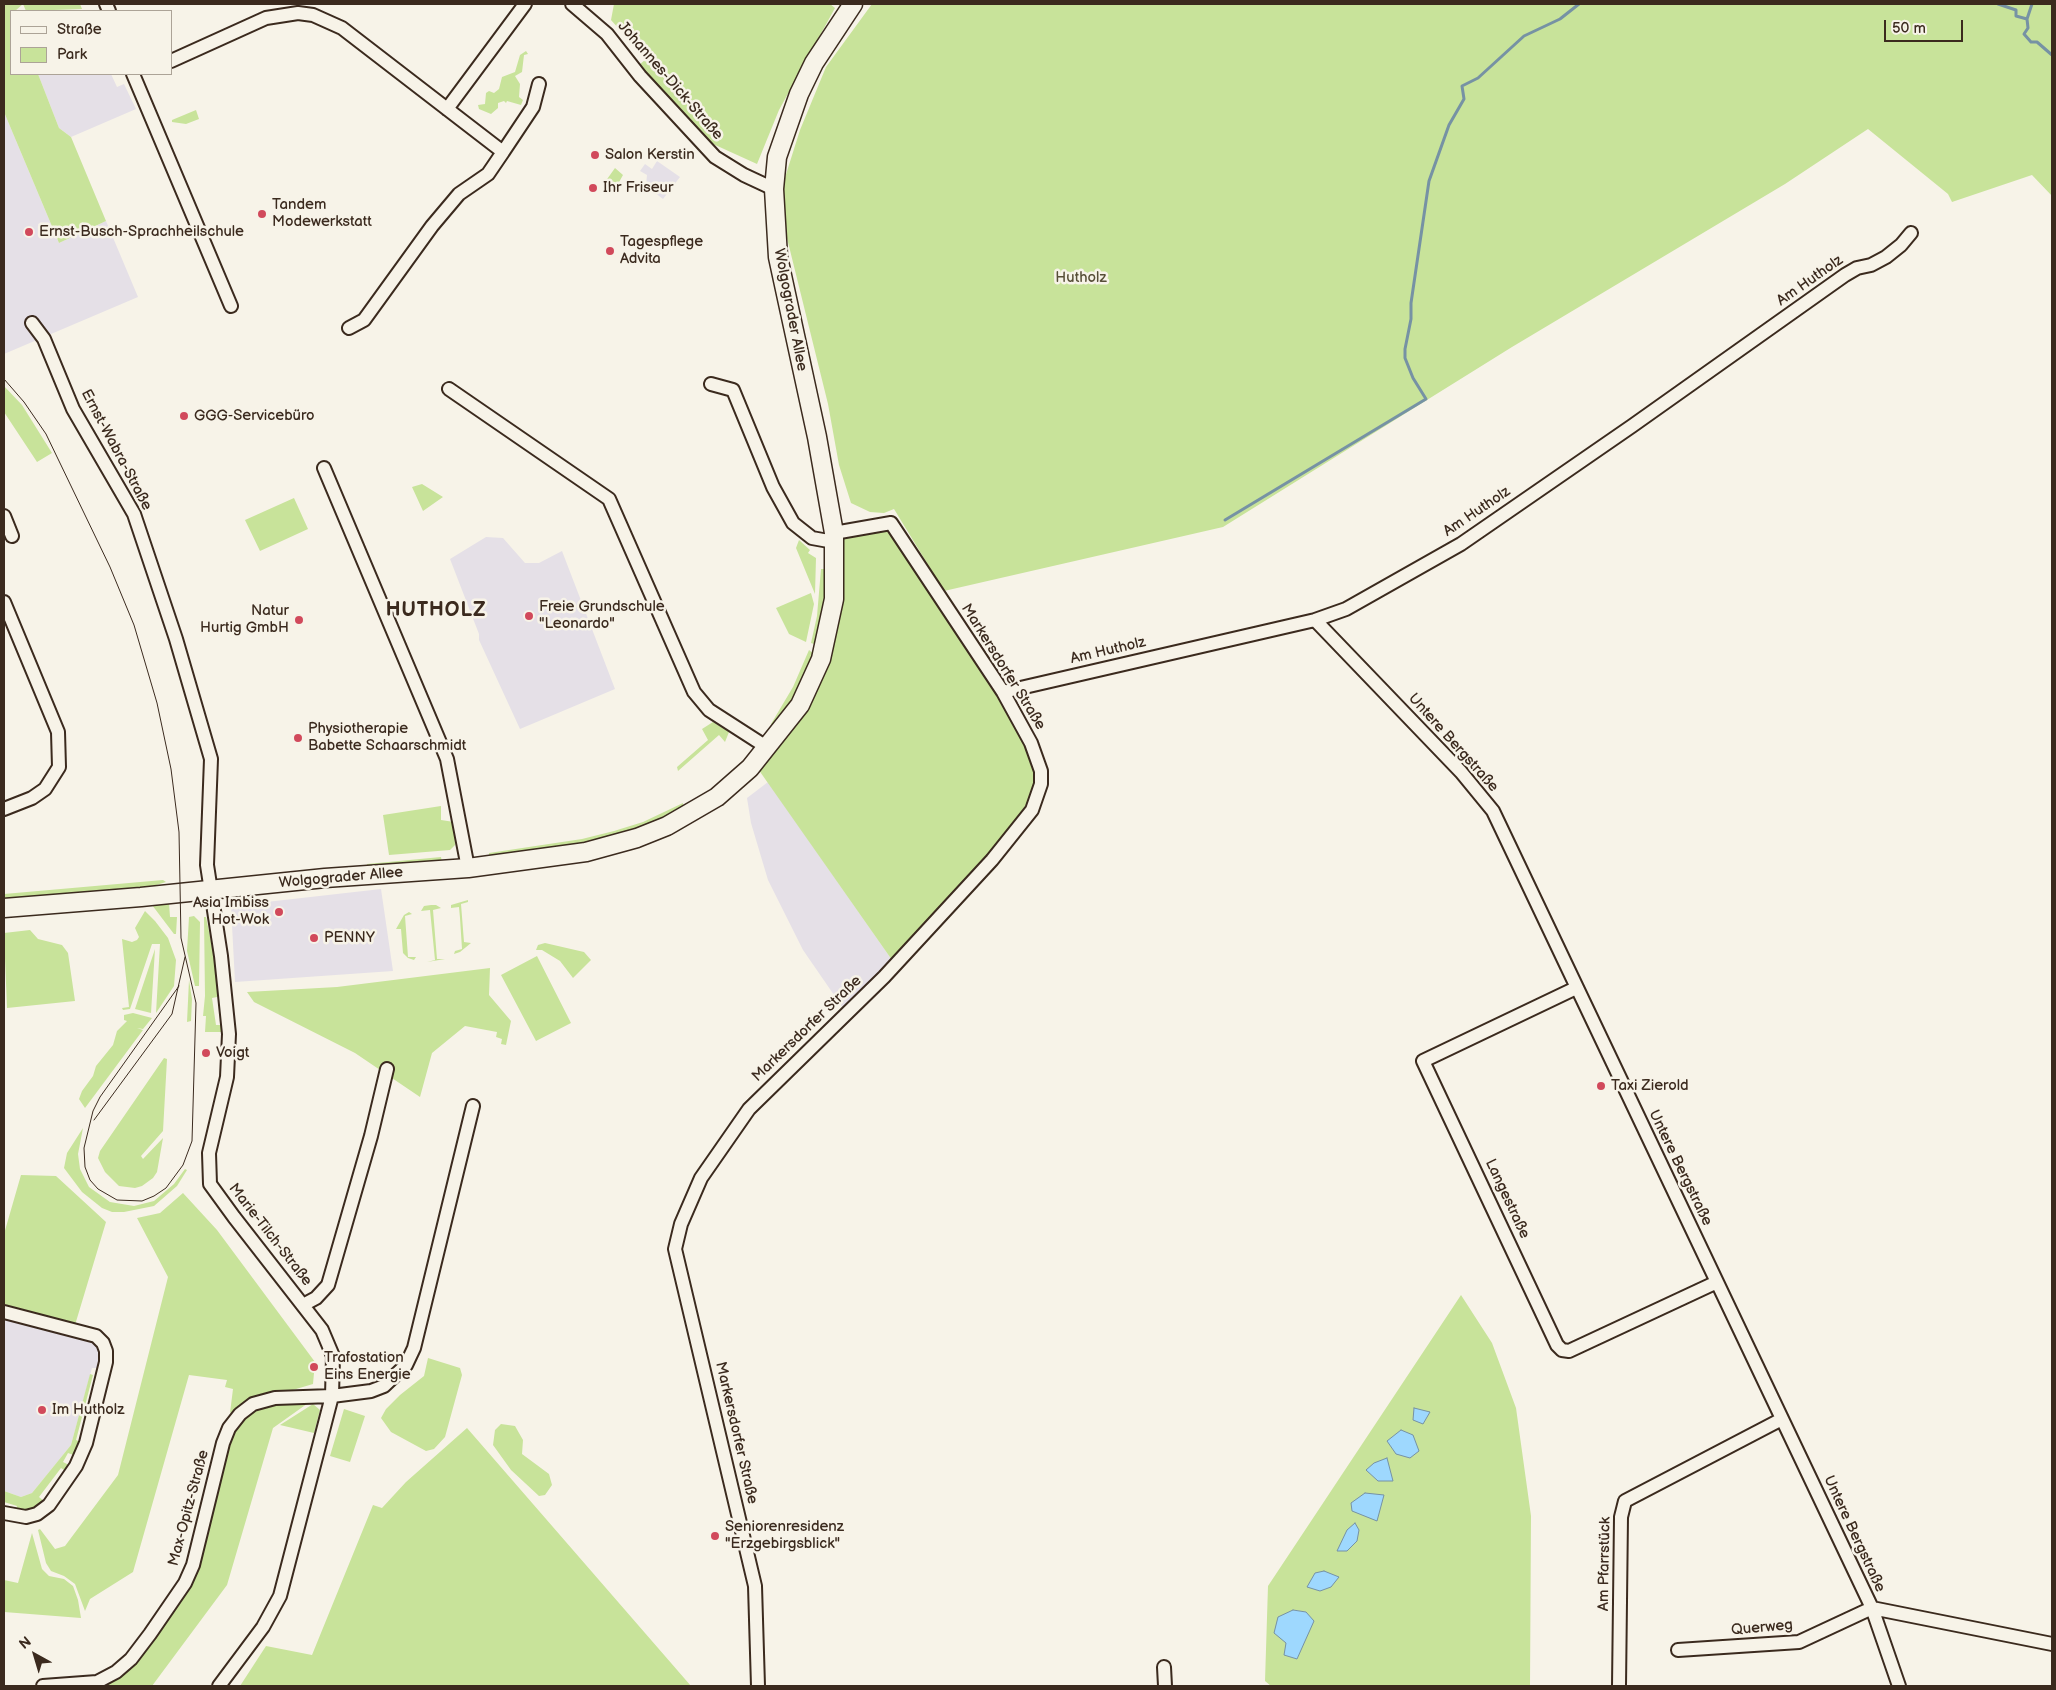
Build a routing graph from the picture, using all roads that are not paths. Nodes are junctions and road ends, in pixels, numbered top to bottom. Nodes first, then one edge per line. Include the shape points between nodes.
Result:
1 (525, 4) edge
2 (572, 4) edge
3 (853, 4) edge
4 (172, 61) edge
5 (137, 75) edge
6 (539, 84) dead end
7 (447, 109) junction
8 (503, 152) junction
9 (774, 188) junction
10 (1911, 233) dead end
11 (231, 306) dead end
12 (32, 323) dead end
13 (349, 328) dead end
14 (711, 384) dead end
15 (449, 389) dead end
16 (324, 468) dead end
17 (4, 516) edge
18 (12, 536) dead end
19 (834, 537) junction
20 (4, 602) edge
21 (1315, 620) junction
22 (1003, 692) junction
23 (768, 748) junction
24 (4, 809) edge
25 (468, 868) junction
26 (211, 890) junction
27 (4, 908) edge
28 (1576, 988) junction
29 (387, 1069) dead end
30 (473, 1106) dead end
31 (1717, 1282) junction
32 (303, 1304) junction
33 (4, 1312) edge
34 (332, 1396) junction
35 (1782, 1419) junction
36 (4, 1513) edge
37 (1872, 1608) junction
38 (2052, 1644) edge
39 (1678, 1650) dead end
40 (1164, 1667) dead end
41 (43, 1686) edge
42 (219, 1686) edge
43 (758, 1686) edge
44 (1165, 1686) edge
45 (1619, 1686) edge
46 (1900, 1686) edge

1 - 7 street
2 - 9 street, Johannes-Dick-Straße via 607,34 640,76 715,157
3 - 9 main road, Wolgograder Allee via 814,63 799,94 777,157
4 - 7 street via 266,18 306,14 342,28
5 - 11 street
6 - 8 street via 533,107
7 - 8 street
8 - 13 street via 488,174 459,194 432,226 364,320
9 - 19 main road, Wolgograder Allee via 778,257 817,437
10 - 21 street, Am Hutholz via 1886,257 1845,275 1460,544 1346,609
12 - 26 street, Ernst-Wabra-Straße via 44,339 73,408 134,514 176,639 211,759 207,865
14 - 19 street via 733,390 773,487 794,523 812,538
15 - 23 street via 609,499 694,692 709,710
16 - 25 street via 447,759
17 - 18 street
19 - 22 street, Markersdorfer Straße via 891,523
19 - 23 main road, Wolgograder Allee via 834,599 821,659 800,705
20 - 24 street via 58,732 59,766 45,788 32,798
21 - 22 street, Am Hutholz
21 - 28 street, Untere Bergstraße via 1461,772 1493,811
22 - 43 street, Markersdorfer Straße via 1031,743 1041,771 1042,784 1032,810 992,860 884,977 749,1109 701,1178 681,1224 675,1248 754,1586
23 - 25 main road, Wolgograder Allee via 717,797 667,826 586,852
25 - 26 main road, Wolgograder Allee
26 - 27 main road, Wolgograder Allee
26 - 32 street, Marie-Tilch-Straße via 222,956 229,1034 227,1077 209,1153 210,1184
28 - 31 street, Untere Bergstraße
28 - 31 street, Langestraße via 1423,1061 1557,1345 1569,1351
29 - 32 street, Marie-Tilch-Straße via 328,1285 323,1293
30 - 34 street via 414,1348 406,1365 384,1386
31 - 35 street, Untere Bergstraße
32 - 34 street, Marie-Tilch-Straße via 322,1330 333,1356
33 - 36 street via 96,1336 106,1351 86,1443 76,1466 48,1505 37,1514 26,1517
34 - 41 street, Max-Opitz-Straße via 275,1398 253,1404 240,1414 223,1443 193,1565 185,1583 150,1634 131,1659 97,1682
34 - 42 street, Marie-Tilch-Straße via 280,1596 263,1627
35 - 37 street, Untere Bergstraße
35 - 45 street, Am Pfarrstück via 1625,1501 1621,1517
37 - 38 street, Untere Bergstraße
37 - 39 street, Querweg via 1799,1642
37 - 46 street
40 - 44 street

